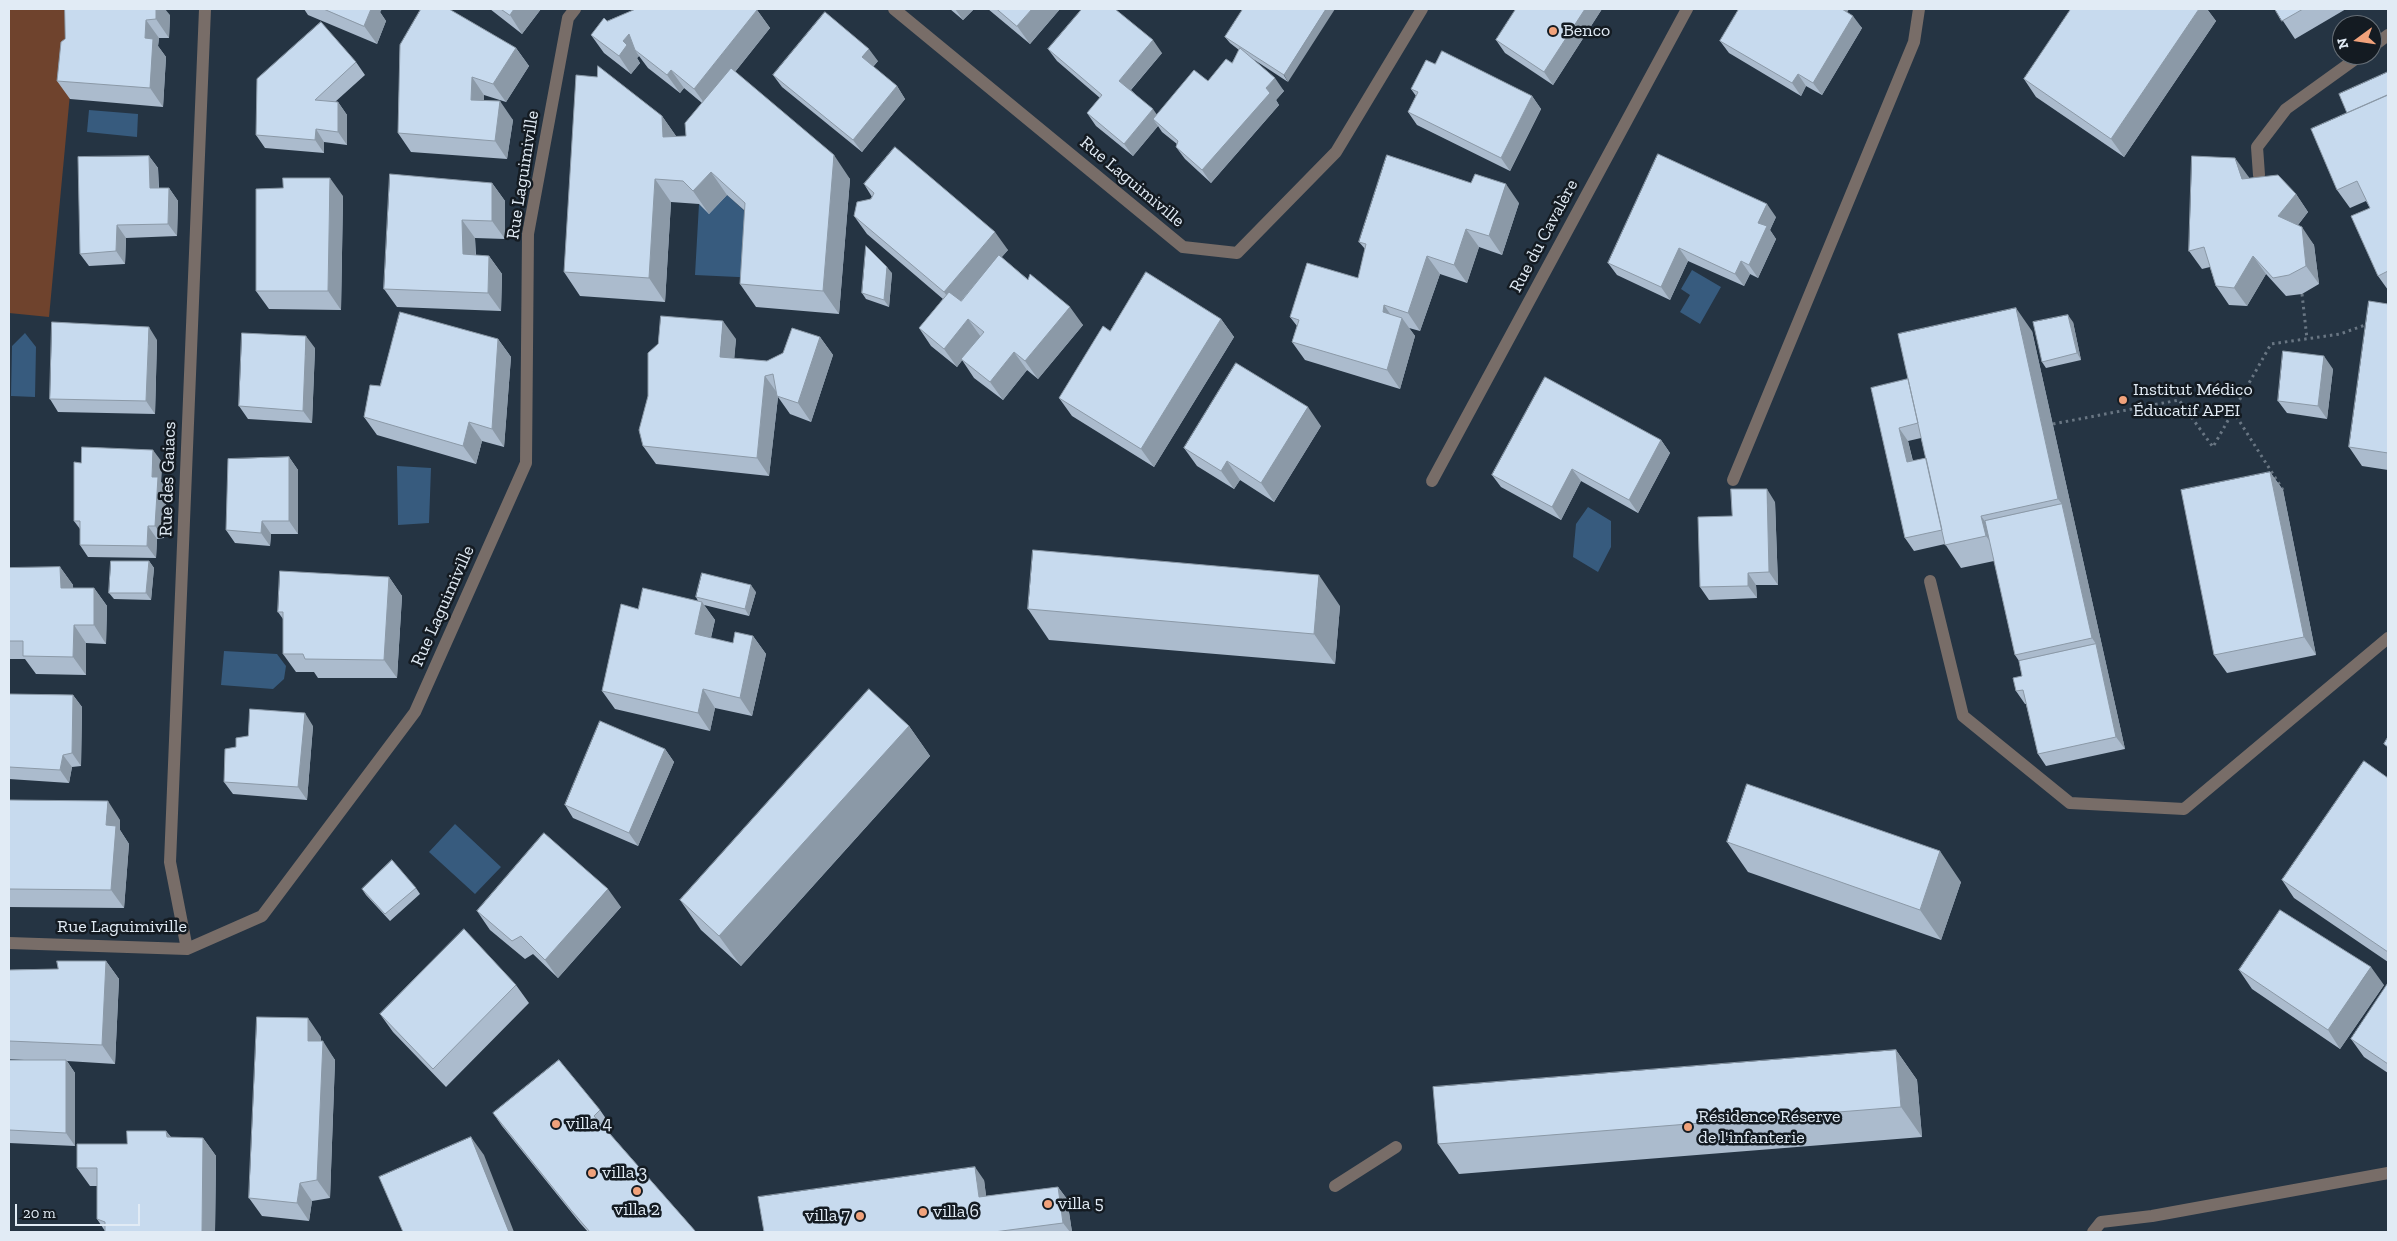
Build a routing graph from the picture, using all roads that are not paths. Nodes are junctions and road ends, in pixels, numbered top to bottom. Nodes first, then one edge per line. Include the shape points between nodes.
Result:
1 (205, 9) edge
2 (575, 9) edge
3 (894, 9) edge
4 (1422, 9) edge
5 (1687, 9) edge
6 (1919, 9) edge
7 (2347, 65) edge
8 (2259, 175) edge
9 (1733, 480) dead end
10 (1432, 481) dead end
11 (1930, 581) dead end
12 (2388, 638) edge
13 (9, 944) edge
14 (187, 949) junction
15 (1396, 1147) dead end
16 (2388, 1173) edge
17 (1334, 1186) dead end
18 (2092, 1232) edge

1 - 14 street, Rue des Gaiacs via 170,862
2 - 14 street, Rue Laguimiville via 568,18 528,234 526,464 415,712 262,916
3 - 4 street, Rue Laguimiville via 1183,247 1237,253 1336,152
5 - 10 street, Rue du Cavalère
6 - 9 street via 1914,42
7 - 8 street via 2286,110 2257,147
11 - 12 street via 1963,716 2070,803 2184,809
13 - 14 street, Rue Laguimiville
15 - 17 street
16 - 18 street via 2152,1216 2101,1222

